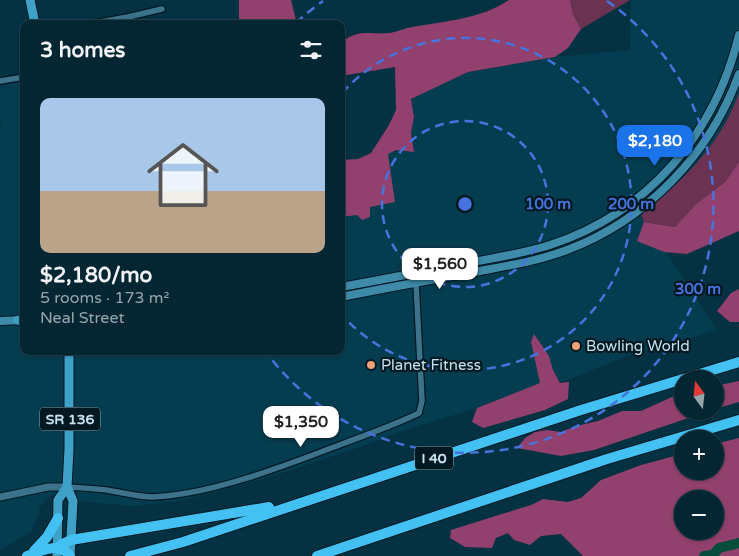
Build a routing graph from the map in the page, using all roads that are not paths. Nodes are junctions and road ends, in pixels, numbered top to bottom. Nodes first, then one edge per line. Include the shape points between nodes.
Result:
1 (30, 0) edge
2 (162, 9) dead end
3 (34, 20) edge
4 (115, 20) edge
5 (739, 35) edge
6 (739, 74) edge
7 (20, 78) edge
8 (0, 82) edge
9 (416, 283) junction
10 (345, 286) edge
11 (345, 296) edge
12 (0, 321) edge
13 (20, 321) edge
14 (63, 355) edge
15 (69, 355) edge
16 (739, 362) edge
17 (69, 368) junction
18 (739, 420) edge
19 (67, 487) junction
20 (0, 497) edge
21 (314, 498) junction
22 (58, 518) junction
23 (70, 540) junction
24 (57, 552) edge
25 (28, 555) edge
26 (70, 556) edge
27 (130, 556) edge
28 (317, 556) edge

1 - 3 main road
2 - 4 street
5 - 10 main road via 717,100 686,150 667,172 626,206 573,236 524,252
6 - 9 main road via 712,131 688,164 662,191 622,222 558,252
7 - 8 street
9 - 11 main road
9 - 19 street via 422,401 419,413 316,454 211,488 153,497
12 - 13 main road
14 - 17 main road
15 - 17 main road, SR 136
16 - 21 highway, I 40
17 - 19 main road, SR 136
18 - 28 highway via 598,462
19 - 20 street via 48,487
19 - 22 main road, SR 136 via 58,500
19 - 23 main road, SR 136 via 73,500
21 - 23 highway
21 - 27 highway, I 40 via 183,542
22 - 24 main road, SR 136
22 - 25 highway via 47,538
23 - 24 highway
23 - 26 main road, SR 136
24 - 25 highway via 46,548
24 - 26 highway via 64,550

